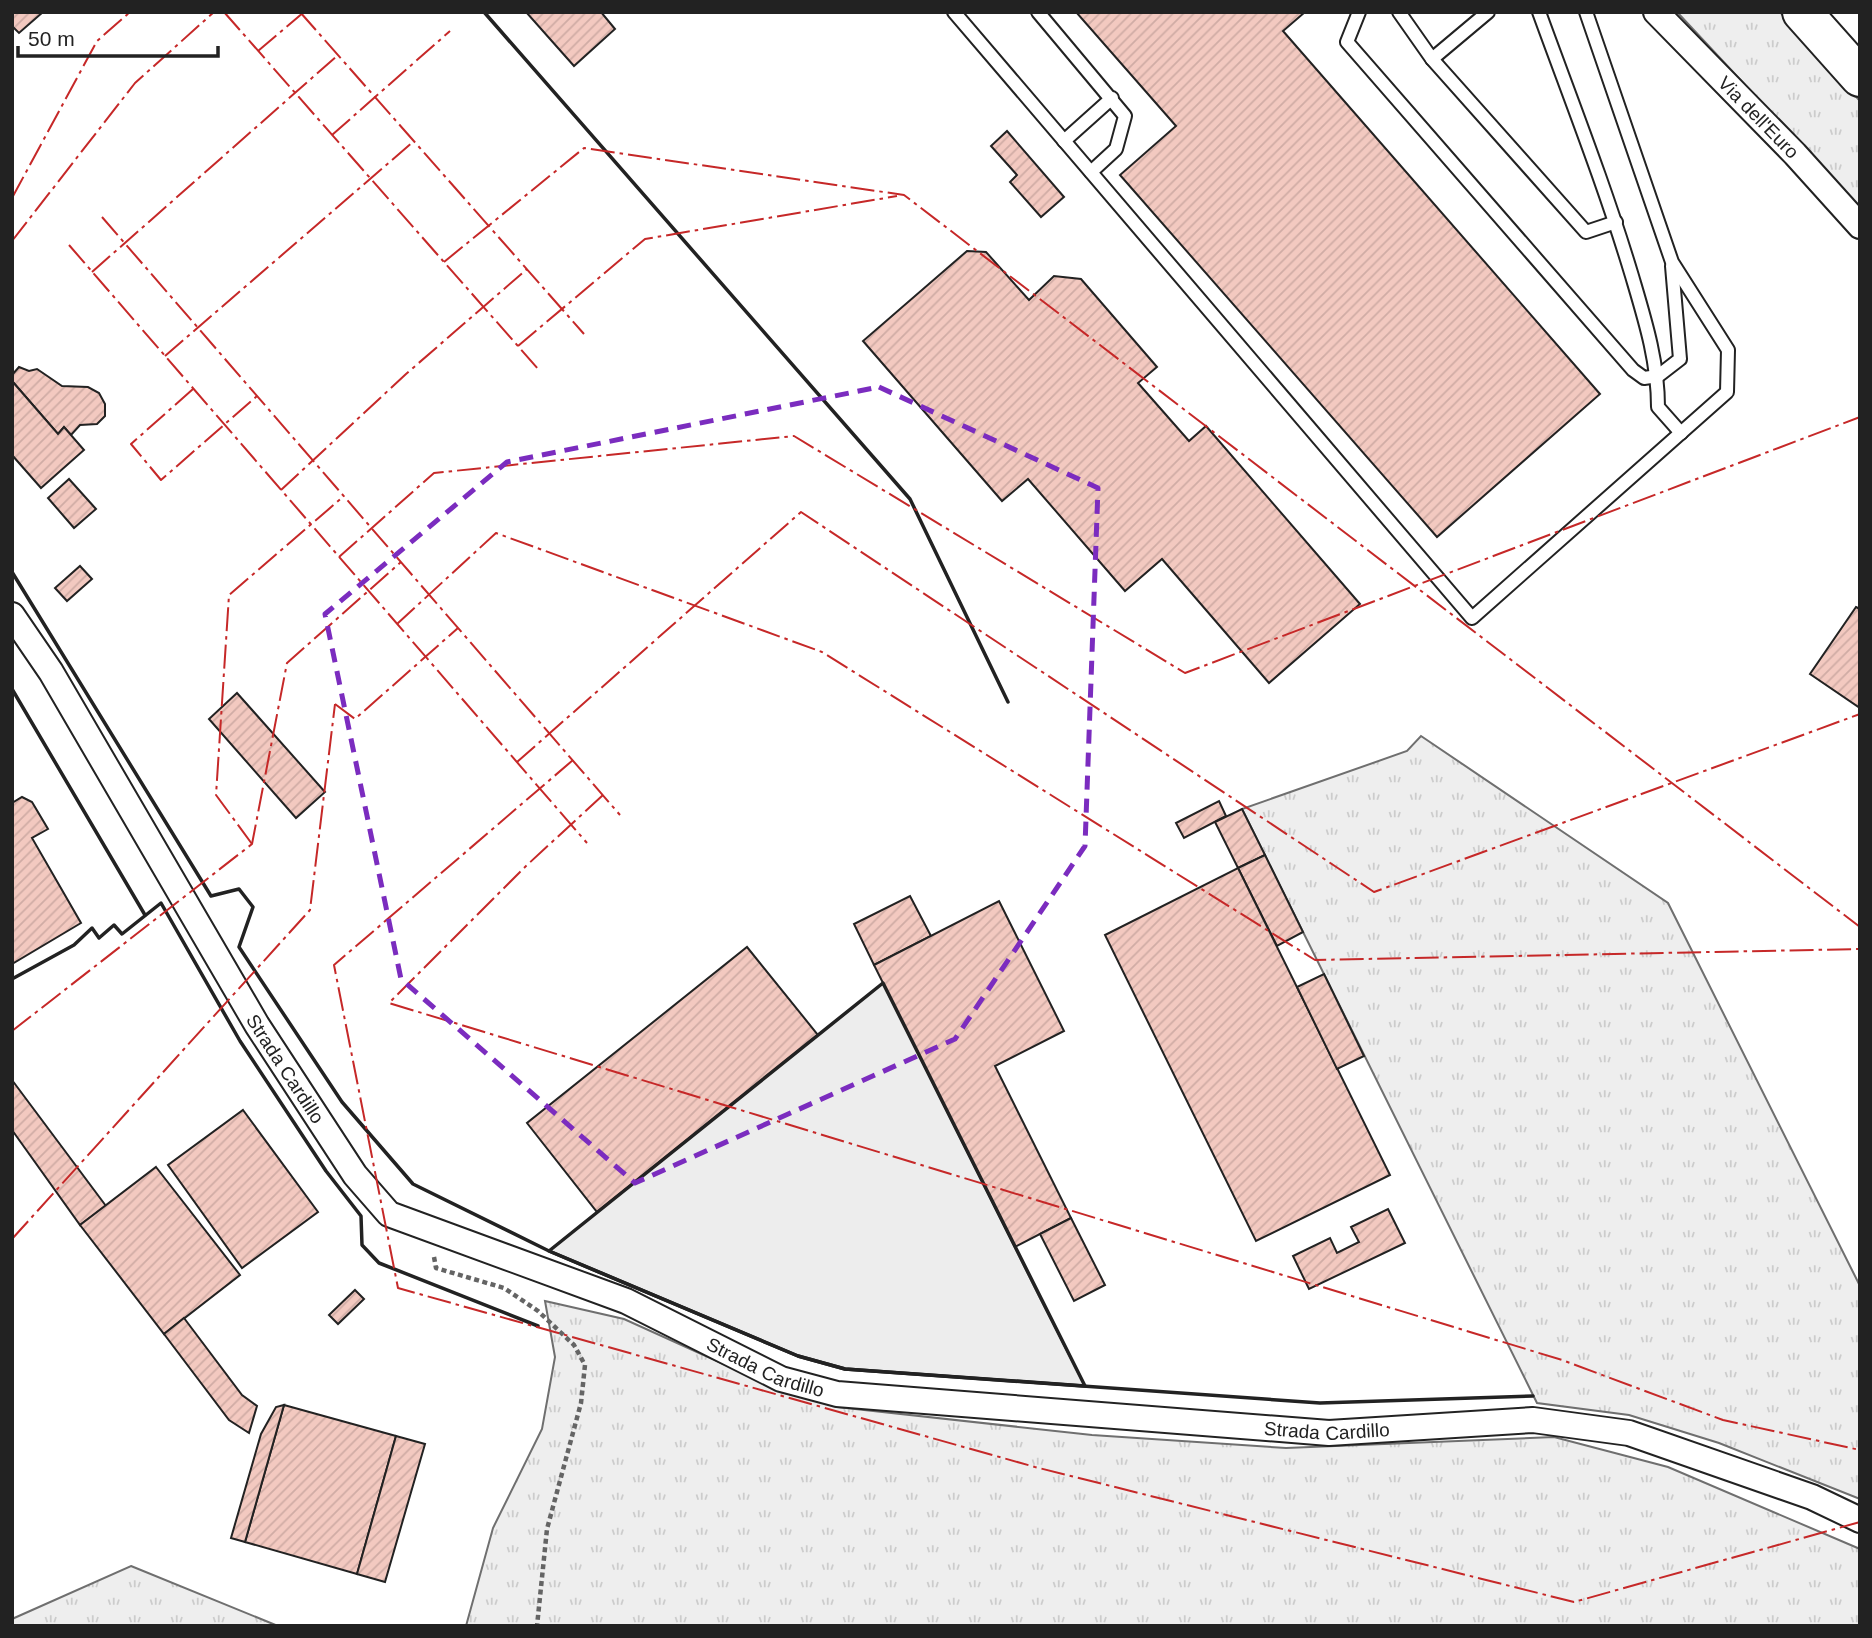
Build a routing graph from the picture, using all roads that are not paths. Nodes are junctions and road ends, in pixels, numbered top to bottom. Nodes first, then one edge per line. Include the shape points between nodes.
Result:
1 (954, 12) edge
2 (1038, 12) edge
3 (1359, 12) edge
4 (1399, 12) edge
5 (1488, 12) edge
6 (1539, 12) edge
7 (1586, 12) edge
8 (1656, 12) edge
9 (1802, 12) edge
10 (1432, 59) junction
11 (1860, 77) edge
12 (1112, 98) junction
13 (1064, 141) junction
14 (1091, 172) junction
15 (1616, 222) junction
16 (1860, 226) edge
17 (1672, 262) junction
18 (1658, 376) junction
19 (1681, 433) junction
20 (12, 615) edge
21 (1860, 1520) edge

1 - 13 lane
2 - 12 lane
3 - 18 lane via 1347,42 1633,370 1644,378
4 - 10 lane
5 - 10 lane
6 - 15 lane
7 - 17 lane
8 - 16 street, Via dell'Euro
9 - 11 highway
10 - 15 lane via 1586,232
12 - 13 lane
12 - 14 lane via 1125,116 1116,149
13 - 14 lane
14 - 19 lane via 1472,618
15 - 18 lane
17 - 18 lane via 1680,359
17 - 19 lane via 1728,350 1730,372 1727,392
18 - 19 lane via 1658,407
20 - 21 street, Strada Cardillo via 51,672 257,1025 355,1175 388,1214 626,1301 781,1379 837,1394 1329,1433 1533,1420 1629,1433 1812,1497

